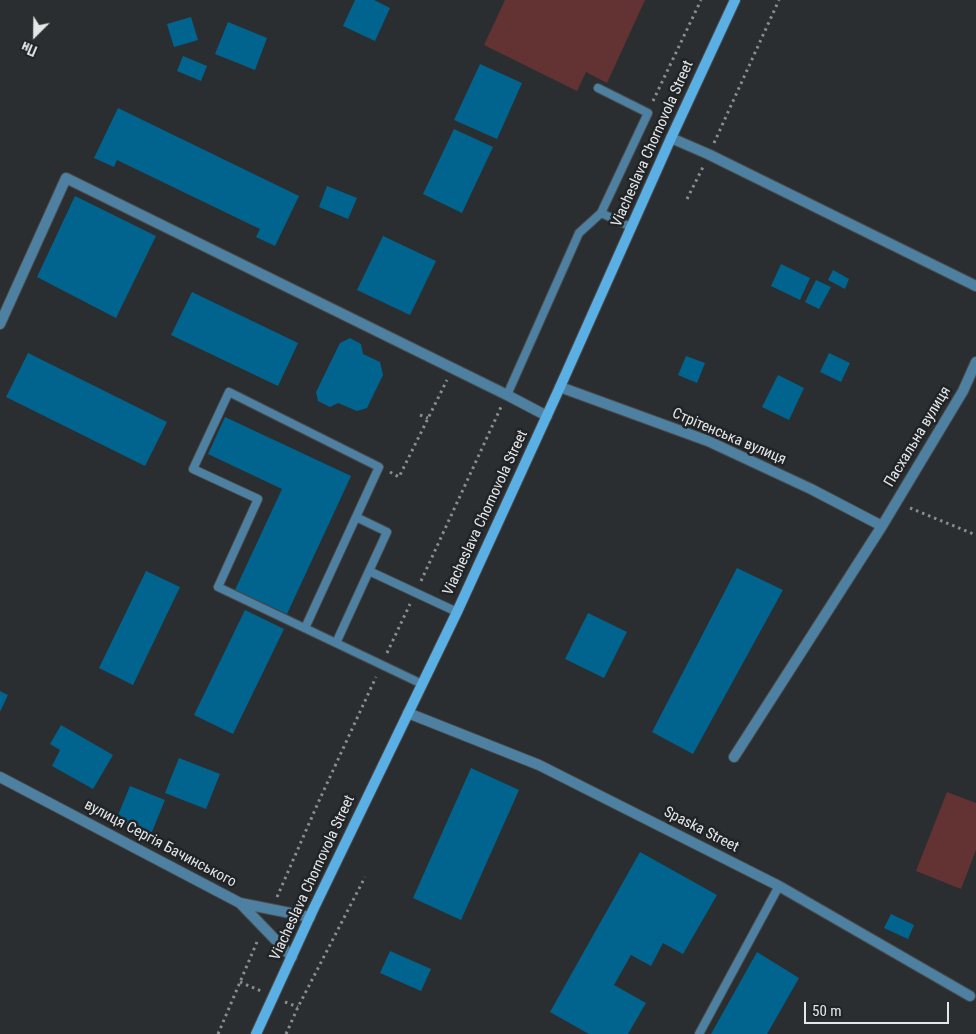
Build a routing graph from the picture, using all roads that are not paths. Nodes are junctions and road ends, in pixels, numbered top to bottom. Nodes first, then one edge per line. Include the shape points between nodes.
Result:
1 (735, 0) edge
2 (598, 88) dead end
3 (671, 138) junction
4 (601, 213) junction
5 (631, 227) junction
6 (976, 286) edge
7 (0, 324) edge
8 (976, 362) edge
9 (560, 387) junction
10 (507, 395) junction
11 (547, 416) junction
12 (356, 517) junction
13 (882, 526) junction
14 (369, 571) junction
15 (457, 612) junction
16 (305, 628) junction
17 (336, 643) junction
18 (422, 684) junction
19 (408, 713) junction
20 (734, 758) dead end
21 (0, 777) edge
22 (779, 886) junction
23 (240, 903) junction
24 (310, 917) junction
25 (292, 957) junction
26 (970, 996) dead end
27 (256, 1034) edge
28 (699, 1034) edge

1 - 3 main road, Viacheslava Chornovola Street
2 - 4 lane via 648,112
3 - 5 main road, Viacheslava Chornovola Street
3 - 6 street
4 - 5 lane
4 - 10 lane via 579,233
5 - 9 main road, Viacheslava Chornovola Street
7 - 10 street via 66,178
8 - 13 street, Пасхальна вулиця via 963,391
9 - 11 main road, Viacheslava Chornovola Street
9 - 13 street, Стрітенська вулиця via 708,441
10 - 11 street
11 - 15 main road, Viacheslava Chornovola Street
12 - 14 lane via 387,532
12 - 16 lane
12 - 16 lane via 379,467 229,392 193,469 258,500 218,586
13 - 20 street, Пасхальна вулиця
14 - 15 lane
14 - 17 lane
15 - 18 main road, Viacheslava Chornovola Street
16 - 17 lane
17 - 18 lane
18 - 19 main road, Viacheslava Chornovola Street
19 - 22 street, Spaska Street via 538,765
19 - 24 main road, Viacheslava Chornovola Street
21 - 23 street, вулиця Сергія Бачинського
22 - 26 street, Spaska Street
22 - 28 lane
23 - 24 street
23 - 25 street, вулиця Сергія Бачинського
24 - 25 main road, Viacheslava Chornovola Street
25 - 27 main road, Viacheslava Chornovola Street

